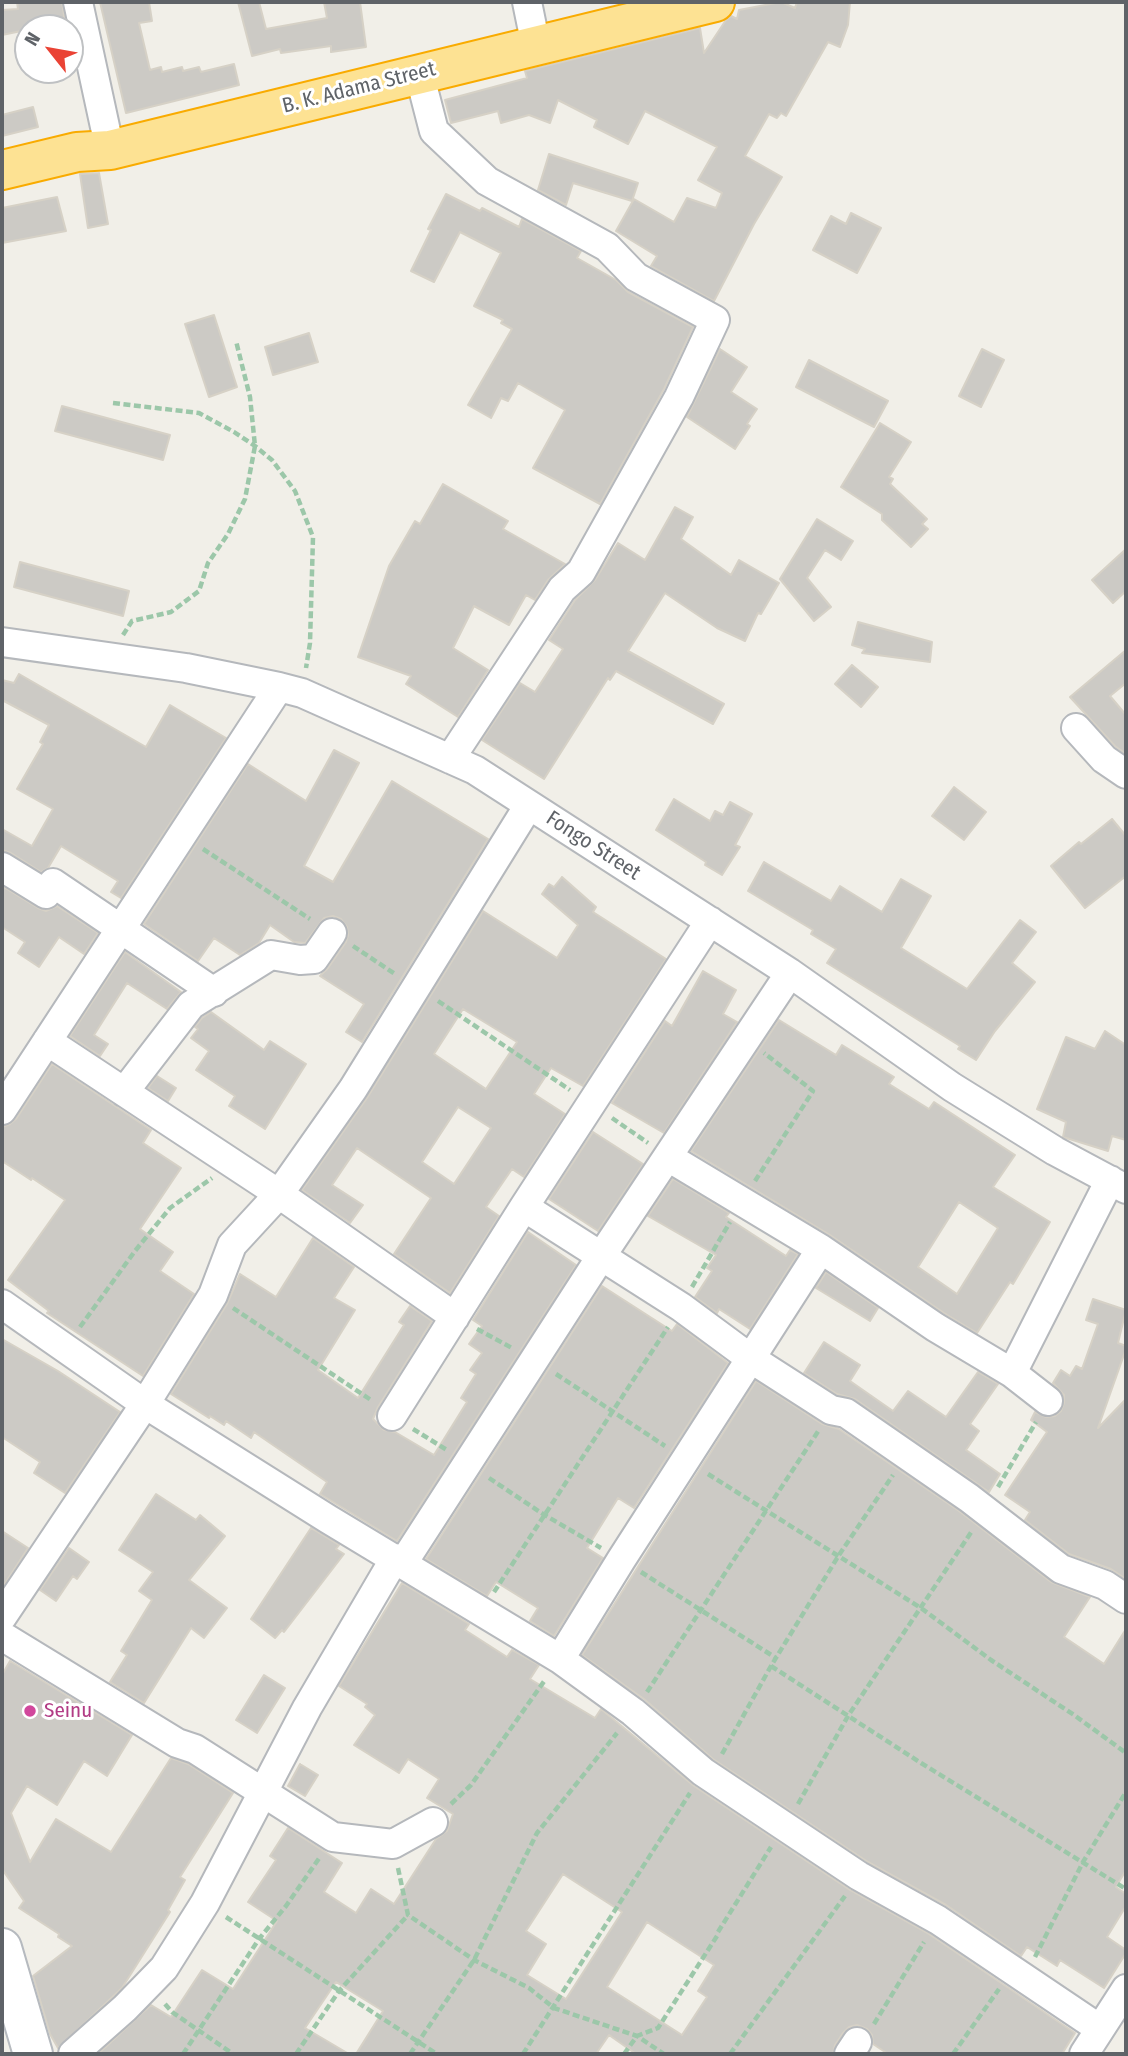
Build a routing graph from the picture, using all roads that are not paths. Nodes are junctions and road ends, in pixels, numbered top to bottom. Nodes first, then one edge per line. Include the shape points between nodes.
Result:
1 (78, 2) edge
2 (527, 2) edge
3 (715, 2) edge
4 (536, 46) junction
5 (419, 73) junction
6 (110, 149) junction
7 (2, 170) edge
8 (2, 642) edge
9 (290, 690) junction
10 (1076, 727) dead end
11 (450, 758) junction
12 (1126, 774) edge
13 (529, 805) junction
14 (2, 867) edge
15 (710, 921) junction
16 (121, 928) junction
17 (332, 933) dead end
18 (790, 973) junction
19 (214, 992) junction
20 (47, 1041) junction
21 (124, 1092) junction
22 (2, 1110) edge
23 (668, 1157) junction
24 (1118, 1184) edge
25 (279, 1194) junction
26 (524, 1207) junction
27 (821, 1249) junction
28 (600, 1258) junction
29 (2, 1304) edge
30 (455, 1317) junction
31 (750, 1358) junction
32 (1012, 1373) junction
33 (1048, 1401) road end
34 (145, 1404) junction
35 (392, 1416) road end
36 (399, 1560) junction
37 (1126, 1599) edge
38 (2, 1617) edge
39 (2, 1636) edge
40 (560, 1659) junction
41 (264, 1791) junction
42 (433, 1822) road end
43 (2, 1948) edge
44 (1126, 1989) edge
45 (9, 2010) edge
46 (1100, 2029) junction
47 (33, 2054) edge
48 (73, 2054) edge
49 (1084, 2054) edge

1 - 6 street
2 - 4 street
3 - 4 highway, B. K. Adama Street
4 - 5 highway, B. K. Adama Street
5 - 6 highway, B. K. Adama Street
5 - 11 street via 434,131 487,181 607,247 636,277 715,320 679,397 581,572 562,589
6 - 7 highway, B. K. Adama Street
8 - 9 street, Fongo Street via 186,668
9 - 11 street, Fongo Street
9 - 16 street
10 - 12 street via 1104,759
11 - 13 street, Fongo Street
13 - 15 street, Fongo Street
13 - 25 street via 353,1090
14 - 16 street via 46,894 54,883
15 - 18 street, Fongo Street
15 - 26 street
16 - 19 street
16 - 20 street
17 - 19 street via 314,959 271,955
18 - 23 street
18 - 24 street, Fongo Street via 952,1087
19 - 21 street via 191,1006
20 - 21 street
20 - 22 street
21 - 25 street
23 - 27 street
23 - 28 street
24 - 32 street
25 - 30 street
25 - 34 street via 232,1245 213,1296
26 - 28 street
26 - 30 street
27 - 31 street
27 - 32 street
28 - 31 street via 681,1307
28 - 36 street via 468,1463
29 - 34 street
30 - 35 street
31 - 37 street via 831,1410 846,1413 1061,1569 1105,1585
31 - 40 street
32 - 33 street
34 - 36 street
34 - 38 street
36 - 40 street
36 - 41 street via 307,1708
39 - 41 street
40 - 46 street via 633,1712 706,1774
41 - 42 street via 333,1837 393,1844
41 - 48 street via 205,1903 164,1968
43 - 45 street
44 - 46 street
45 - 47 street
46 - 49 street

